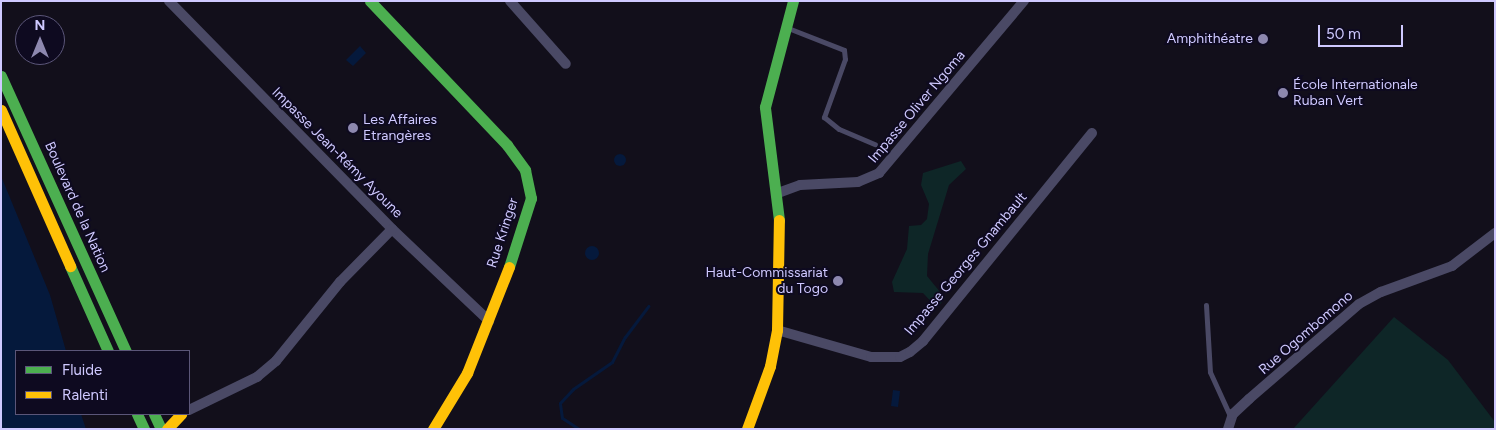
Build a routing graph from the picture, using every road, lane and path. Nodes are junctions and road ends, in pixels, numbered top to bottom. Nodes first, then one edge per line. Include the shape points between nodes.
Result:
1 (169, 1) edge
2 (370, 1) edge
3 (510, 1) edge
4 (794, 1) edge
5 (1024, 1) edge
6 (787, 28) junction
7 (566, 64) dead end
8 (1, 76) edge
9 (1, 110) edge
10 (1092, 133) dead end
11 (875, 144) dead end
12 (778, 193) junction
13 (392, 229) junction
14 (1495, 233) edge
15 (1206, 305) dead end
16 (488, 320) junction
17 (777, 330) junction
18 (108, 350) edge
19 (126, 350) edge
20 (190, 410) edge
21 (137, 415) edge
22 (154, 415) edge
23 (179, 415) edge
24 (1231, 418) junction
25 (144, 429) edge
26 (161, 429) edge
27 (167, 429) edge
28 (434, 429) edge
29 (747, 429) edge
30 (1228, 429) edge

1 - 13 street, Impasse Jean-Rémy Ayoune
2 - 16 street, Rue Kringer via 507,145 528,175 531,198 528,209
3 - 7 street
4 - 6 street
5 - 12 street, Impasse Oliver Ngoma via 879,174 858,182 800,185
6 - 11 lane via 844,50 844,59 824,117 839,130
6 - 12 street via 765,107
8 - 19 street, Boulevard de la Nation
9 - 18 street
10 - 17 street, Impasse Georges Gnambault via 923,341 910,352 900,357 871,357
12 - 17 street via 780,272
13 - 16 street, Impasse Jean-Rémy Ayoune
13 - 20 street via 340,282 276,361 257,377
14 - 24 street, Rue Ogombomono via 1452,266 1381,292 1359,304
15 - 24 lane via 1210,372
16 - 28 street, Rue Kringer via 467,373
17 - 29 street via 770,366
21 - 25 street
22 - 26 street
23 - 27 street
24 - 30 street

